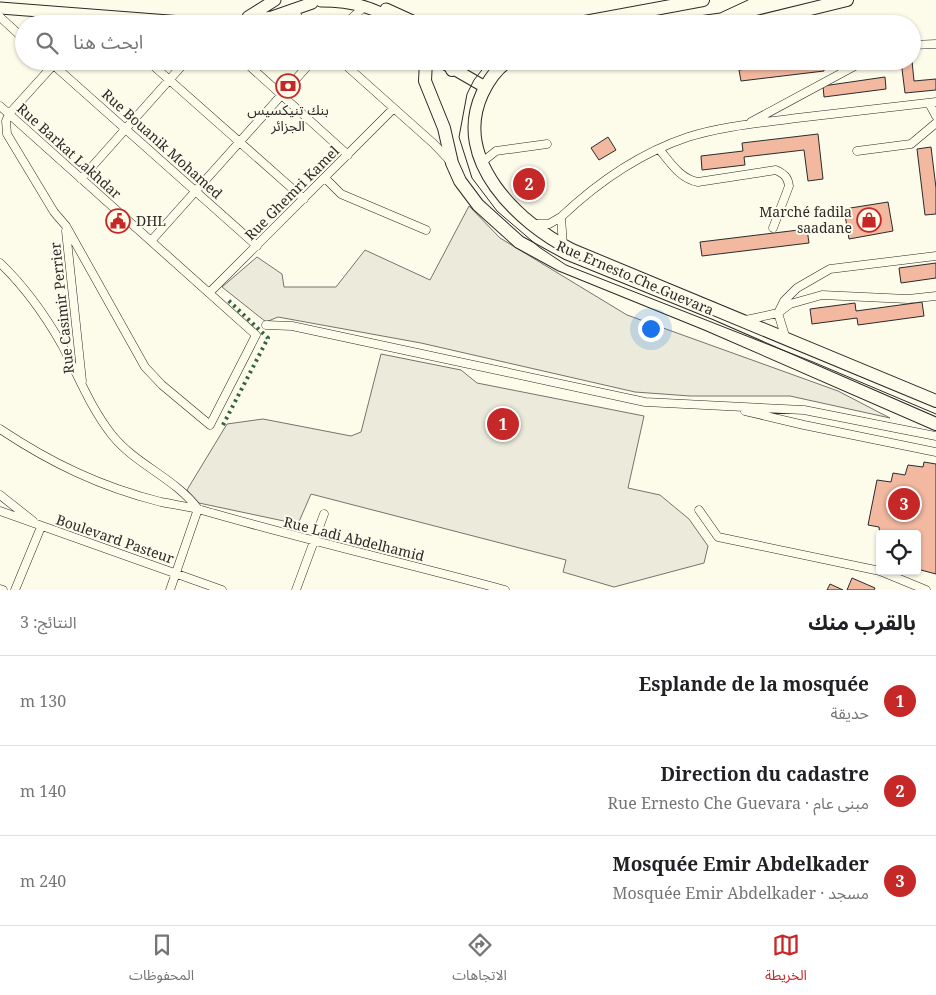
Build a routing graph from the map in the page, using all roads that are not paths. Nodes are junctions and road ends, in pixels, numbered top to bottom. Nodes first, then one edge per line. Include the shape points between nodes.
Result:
1 (275, 0) edge
2 (702, 0) edge
3 (847, 0) edge
4 (314, 1) edge
5 (366, 3) edge
6 (0, 8) edge
7 (294, 10) junction
8 (55, 15) edge
9 (251, 15) edge
10 (272, 15) edge
11 (297, 15) edge
12 (354, 15) edge
13 (384, 15) edge
14 (396, 15) edge
15 (622, 15) edge
16 (786, 15) edge
17 (0, 17) edge
18 (15, 31) edge
19 (936, 44) edge
20 (921, 45) edge
21 (47, 70) edge
22 (61, 70) edge
23 (157, 70) edge
24 (178, 70) edge
25 (254, 70) edge
26 (304, 70) edge
27 (351, 70) edge
28 (426, 70) edge
29 (458, 70) edge
30 (498, 70) edge
31 (847, 70) edge
32 (169, 81) junction
33 (486, 87) junction
34 (281, 95) junction
35 (932, 102) edge
36 (0, 106) edge
37 (393, 110) junction
38 (9, 114) junction
39 (936, 116) edge
40 (936, 123) edge
41 (746, 124) junction
42 (126, 128) junction
43 (238, 143) junction
44 (547, 144) dead end
45 (659, 149) junction
46 (857, 151) dead end
47 (348, 155) junction
48 (452, 163) junction
49 (482, 163) junction
50 (81, 178) junction
51 (325, 178) junction
52 (196, 190) junction
53 (304, 199) junction
54 (561, 217) junction
55 (531, 223) junction
56 (66, 226) junction
57 (773, 228) dead end
58 (426, 230) dead end
59 (151, 241) junction
60 (257, 246) junction
61 (563, 246) junction
62 (936, 256) edge
63 (0, 264) edge
64 (210, 293) junction
65 (936, 296) edge
66 (778, 313) junction
67 (739, 320) junction
68 (266, 325) dead end
69 (786, 339) junction
70 (83, 388) junction
71 (936, 401) edge
72 (727, 406) junction
73 (936, 424) edge
74 (0, 429) edge
75 (936, 436) edge
76 (936, 452) edge
77 (0, 495) edge
78 (198, 509) junction
79 (700, 510) dead end
80 (0, 511) edge
81 (324, 514) dead end
82 (41, 526) junction
83 (315, 543) junction
84 (176, 574) junction
85 (471, 581) junction
86 (14, 590) edge
87 (170, 590) edge
88 (222, 590) edge
89 (296, 590) edge
90 (469, 590) edge
91 (505, 590) edge
92 (926, 590) edge

1 - 9 main road
2 - 15 main road
3 - 16 main road
4 - 5 main road
4 - 7 main road
5 - 12 street
5 - 13 main road
5 - 14 main road
6 - 8 main road
7 - 10 main road
7 - 11 street
17 - 18 street
19 - 20 street
21 - 38 street
22 - 42 street, Rue Bouanik Mohamed
23 - 32 street
24 - 32 street
25 - 34 street
26 - 34 street
27 - 37 street
28 - 48 main road, Rue Ernesto Che Guevara via 425,81 444,128
29 - 33 main road
30 - 33 main road, Rue Ernesto Che Guevara
31 - 41 street
32 - 42 street
32 - 43 street
33 - 49 main road, Rue Ernesto Che Guevara via 476,118 476,137
34 - 43 street
34 - 47 street
35 - 39 street
35 - 41 street
36 - 38 street, Rue Barkat Lakhdar
37 - 47 street, Rue Ghemri Kamel
37 - 48 street
38 - 50 street, Rue Barkat Lakhdar
38 - 56 street via 7,134 54,212
40 - 46 street via 911,144
41 - 45 street via 708,131
42 - 50 street
42 - 52 street, Rue Bouanik Mohamed
43 - 52 street
43 - 53 street
44 - 49 street via 496,151
45 - 54 street via 594,187
45 - 57 street via 680,174 698,182 776,170 782,173 788,178 789,186
47 - 51 street, Rue Ghemri Kamel
48 - 73 main road, Rue Ernesto Che Guevara via 460,180 484,212 519,242 548,258
49 - 55 main road, Rue Ernesto Che Guevara via 500,193
50 - 59 street, Rue Barkat Lakhdar
51 - 53 street, Rue Ghemri Kamel
51 - 58 street via 341,194
52 - 59 street
52 - 60 street, Rue Bouanik Mohamed
53 - 60 street, Rue Ghemri Kamel
54 - 55 street via 549,224
54 - 61 street
55 - 61 main road, Rue Ernesto Che Guevara
56 - 64 street, Rue Barkat Lakhdar via 146,367 210,425 256,335
56 - 70 street, Rue Casimir Perrier
59 - 64 street, Rue Barkat Lakhdar
60 - 64 street, Rue Ghemri Kamel
61 - 67 main road, Rue Ernesto Che Guevara
62 - 66 street via 830,269 797,288
63 - 70 street via 44,315
65 - 66 street via 908,299 822,294 790,304
66 - 67 street
66 - 69 street
67 - 69 main road, Rue Ernesto Che Guevara
68 - 72 street via 292,326 645,402
69 - 71 main road, Rue Ernesto Che Guevara
70 - 78 street via 101,420 126,450 185,495
72 - 75 street via 821,413
72 - 76 street
74 - 78 street, Rue Ladi Abdelhamid via 66,469 160,501
77 - 82 street
78 - 83 street, Rue Ladi Abdelhamid
78 - 84 street
79 - 92 street via 718,537 880,571
80 - 82 street, Boulevard Pasteur
81 - 83 street
82 - 84 street, Boulevard Pasteur
82 - 86 street
83 - 85 street, Rue Ladi Abdelhamid
83 - 89 street
84 - 87 street
84 - 88 street, Boulevard Pasteur
85 - 90 street
85 - 91 street, Rue Ladi Abdelhamid

